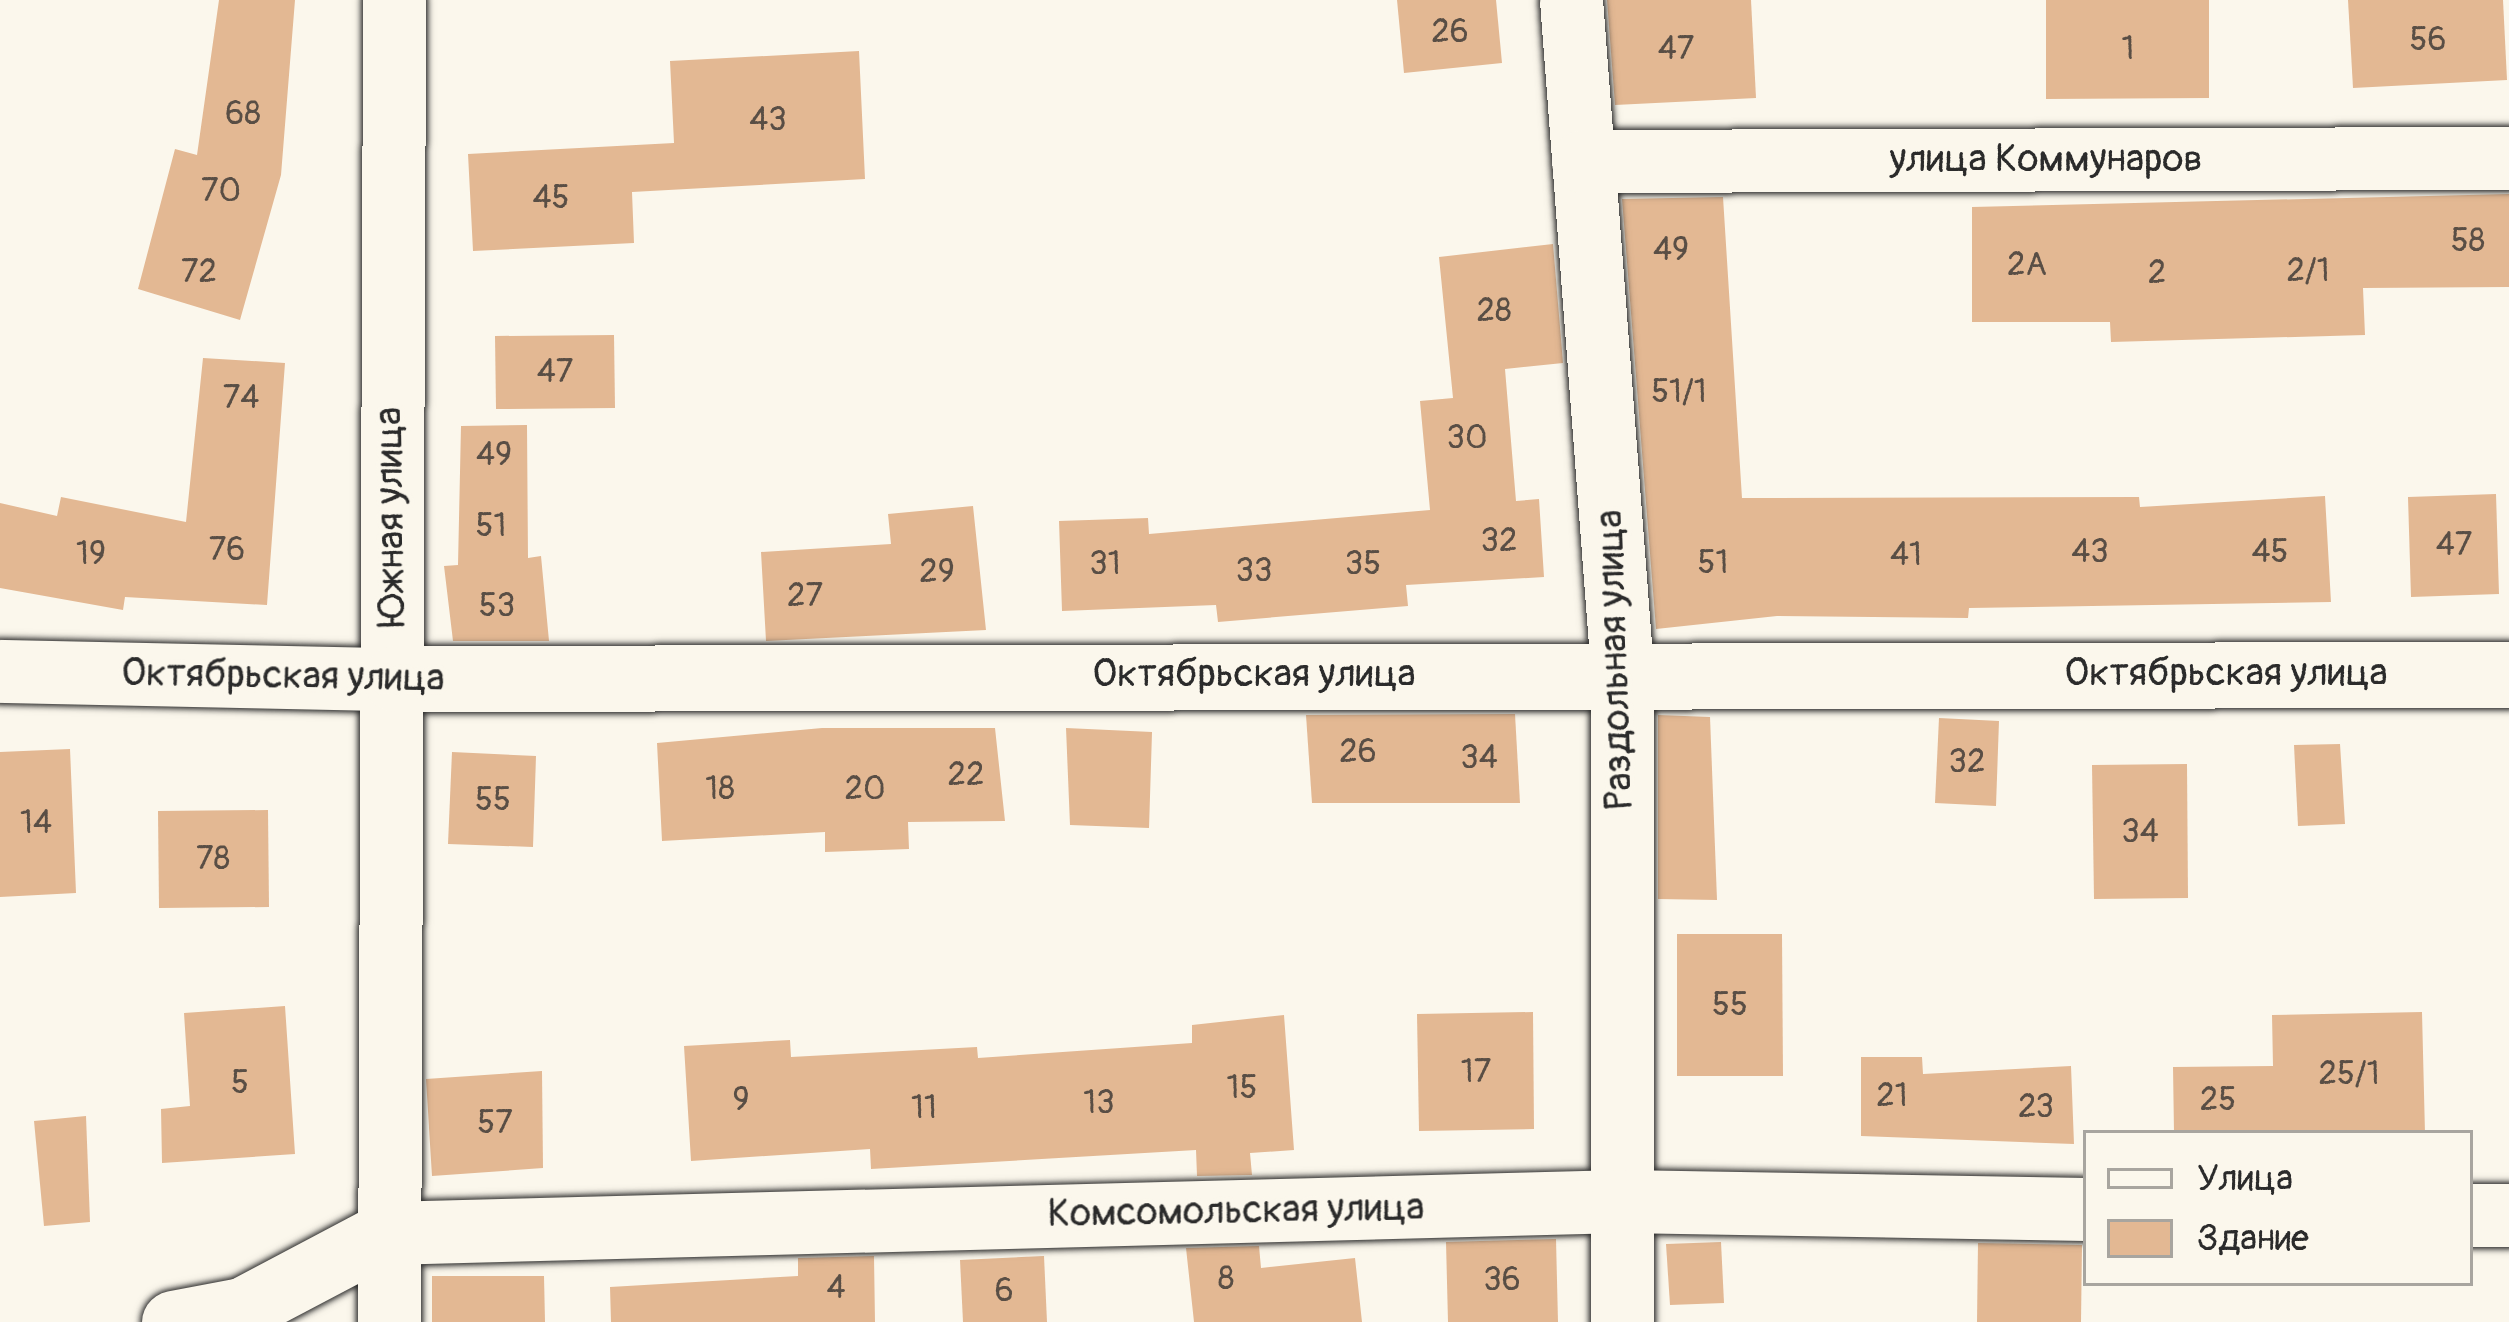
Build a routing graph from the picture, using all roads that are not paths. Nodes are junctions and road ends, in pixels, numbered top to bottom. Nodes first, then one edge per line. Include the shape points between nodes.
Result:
1 (394, 0) edge
2 (1571, 0) edge
3 (2509, 158) edge
4 (1583, 161) junction
5 (0, 671) edge
6 (1622, 671) junction
7 (2509, 675) edge
8 (396, 680) junction
9 (1622, 1202) junction
10 (2083, 1209) edge
11 (2473, 1215) edge
12 (2509, 1215) edge
13 (386, 1233) junction
14 (172, 1322) edge
15 (389, 1322) edge
16 (1622, 1322) edge

1 - 8 street, Южная улица
2 - 4 street, Раздольная улица
3 - 4 street, улица Коммунаров
4 - 6 street, Раздольная улица
5 - 8 street, Октябрьская улица
6 - 7 street, Октябрьская улица
6 - 8 street, Октябрьская улица
6 - 9 street, Раздольная улица
8 - 13 street, Южная улица
9 - 10 street, Комсомольская улица
9 - 13 street, Комсомольская улица
9 - 16 street, Раздольная улица
11 - 12 street
13 - 14 street via 242,1309
13 - 15 street, Южная улица

